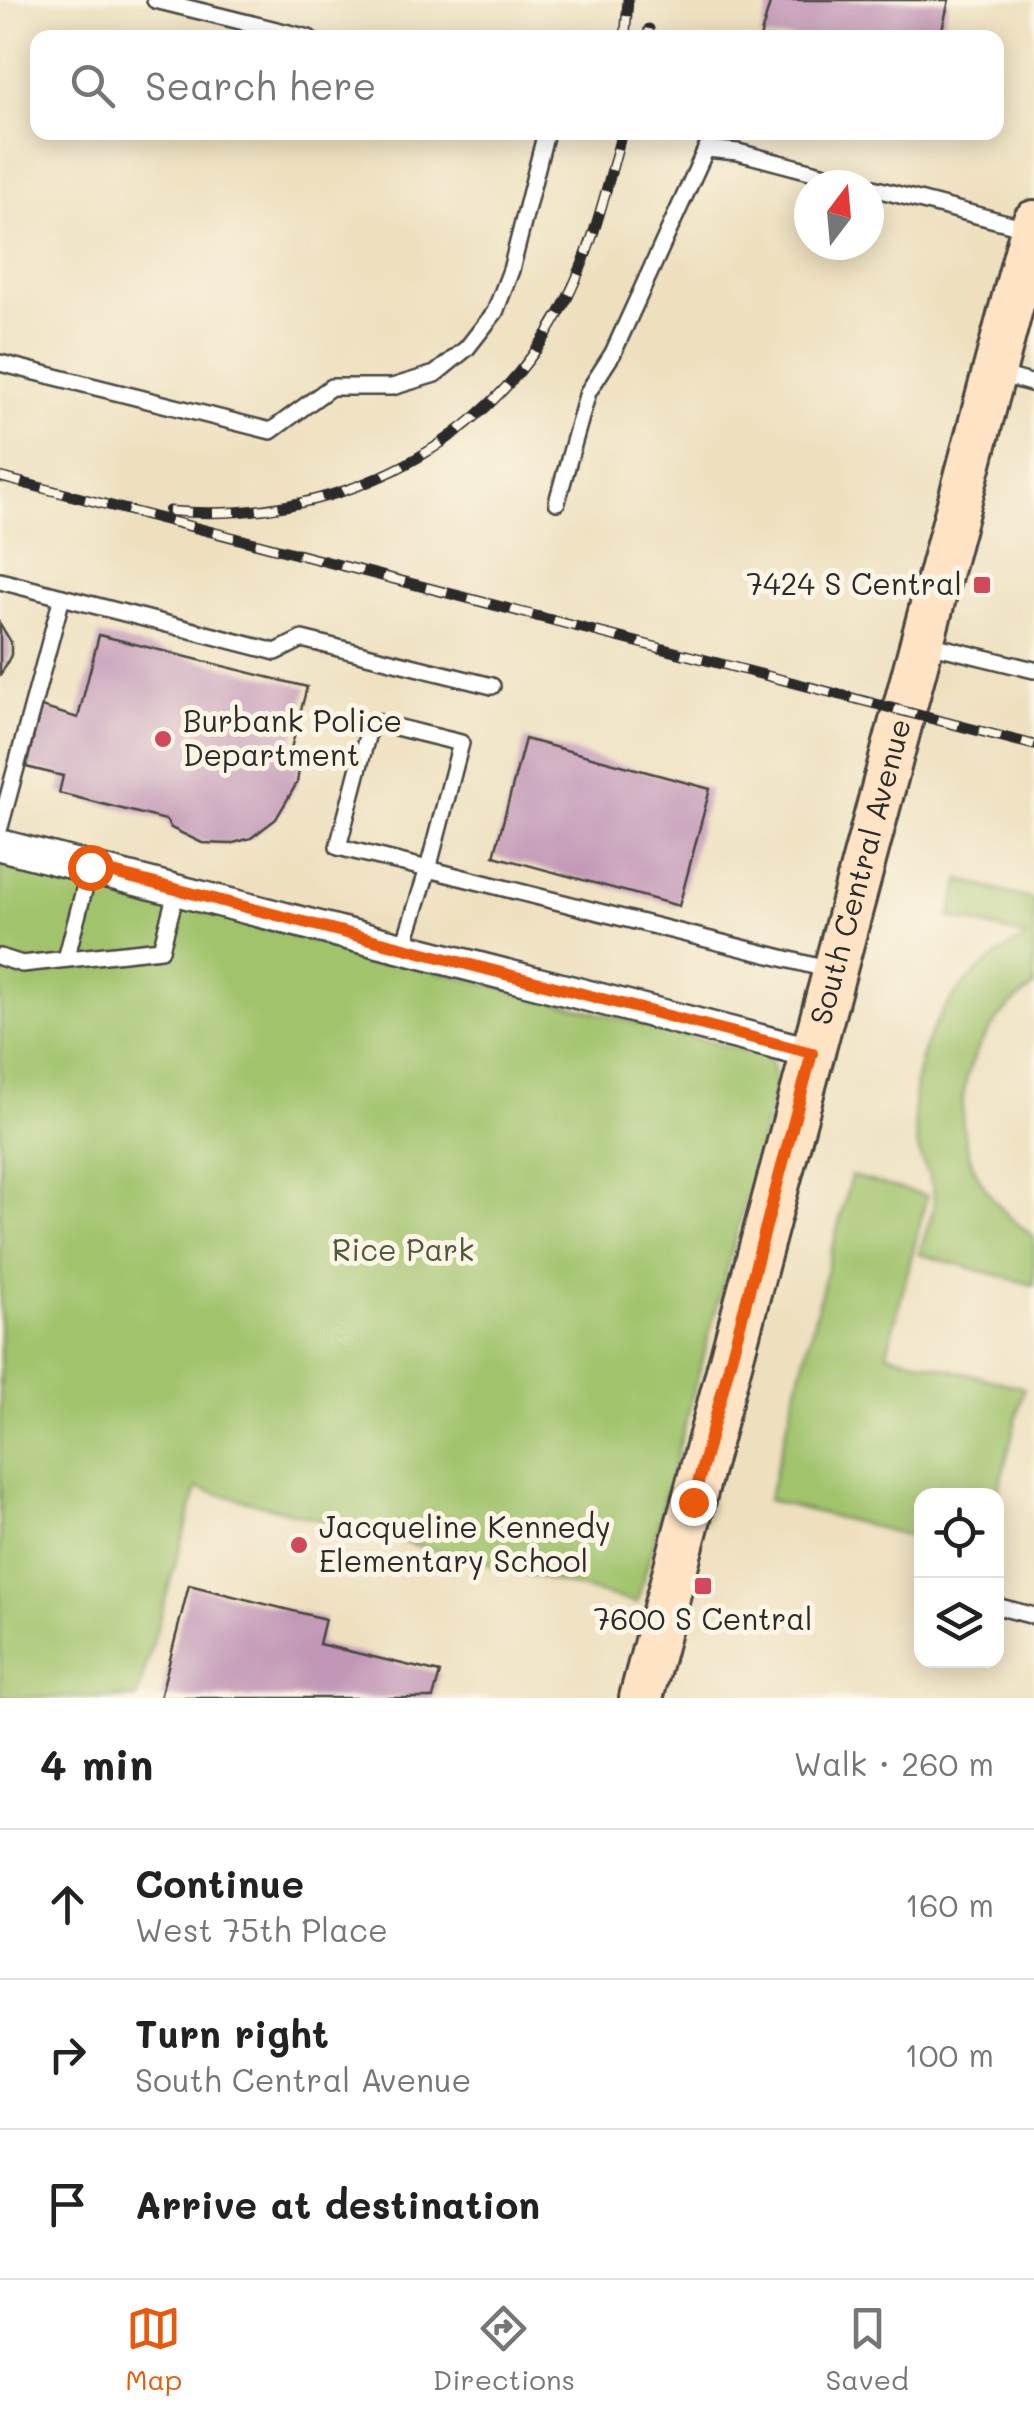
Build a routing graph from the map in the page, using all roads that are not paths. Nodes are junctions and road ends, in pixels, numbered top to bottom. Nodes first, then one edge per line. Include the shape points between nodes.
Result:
1 (155, 0) edge
2 (277, 30) edge
3 (544, 140) edge
4 (806, 170) edge
5 (884, 190) edge
6 (1033, 226) edge
7 (0, 363) edge
8 (1014, 378) edge
9 (557, 502) dead end
10 (0, 581) edge
11 (62, 597) junction
12 (920, 642) junction
13 (1034, 670) edge
14 (492, 686) dead end
15 (0, 827) edge
16 (0, 845) edge
17 (90, 867) junction
18 (428, 869) junction
19 (177, 890) junction
20 (404, 948) junction
21 (0, 958) edge
22 (66, 959) junction
23 (834, 971) junction
24 (812, 1053) junction
25 (1004, 1608) edge
26 (1034, 1616) edge
27 (642, 1698) edge

1 - 2 lane
3 - 7 lane via 494,312 436,374 392,387 331,387 271,431
4 - 9 lane via 706,150 613,353 588,392
5 - 6 lane
6 - 8 street, South Central Avenue
8 - 12 street, South Central Avenue
10 - 11 lane
11 - 14 lane via 276,652 302,639
11 - 15 lane
12 - 13 lane
12 - 23 street, South Central Avenue
16 - 17 street
17 - 19 street
17 - 22 lane
18 - 18 lane via 338,847 371,721 461,743
18 - 20 lane
18 - 23 lane
19 - 20 street
19 - 22 lane via 161,949
20 - 24 street
21 - 22 lane via 22,964
23 - 24 street, South Central Avenue
24 - 27 street, South Central Avenue
25 - 26 lane

